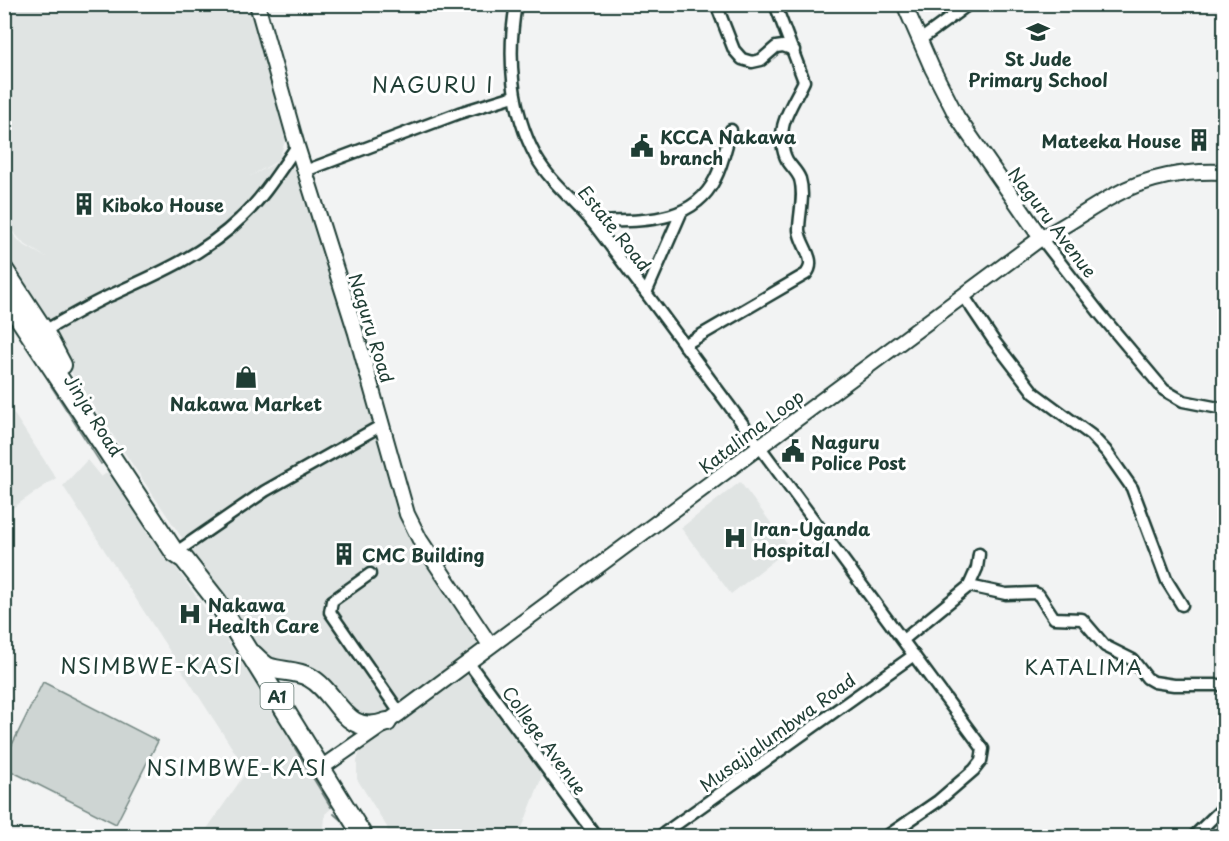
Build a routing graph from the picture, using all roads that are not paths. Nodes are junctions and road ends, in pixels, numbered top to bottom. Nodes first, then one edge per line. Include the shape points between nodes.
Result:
1 (257, 4) edge
2 (516, 4) edge
3 (716, 4) edge
4 (775, 4) edge
5 (904, 4) edge
6 (969, 4) edge
7 (920, 40) junction
8 (794, 50) junction
9 (514, 96) junction
10 (731, 130) dead end
11 (297, 146) junction
12 (305, 171) junction
13 (1224, 172) edge
14 (681, 213) junction
15 (592, 222) junction
16 (1041, 238) junction
17 (4, 270) edge
18 (646, 293) junction
19 (4, 295) edge
20 (963, 295) junction
21 (44, 331) junction
22 (684, 345) junction
23 (1224, 409) edge
24 (382, 424) junction
25 (759, 447) junction
26 (180, 553) junction
27 (979, 554) dead end
28 (370, 574) dead end
29 (969, 586) junction
30 (1182, 605) dead end
31 (903, 640) junction
32 (489, 645) junction
33 (250, 652) junction
34 (914, 655) junction
35 (468, 662) junction
36 (1224, 685) edge
37 (394, 717) junction
38 (321, 768) junction
39 (1224, 810) edge
40 (357, 832) edge
41 (596, 837) edge
42 (660, 837) edge
43 (887, 837) edge
44 (1194, 837) edge

1 - 11 street, Naguru Road
2 - 9 street, Estate Road
3 - 8 street via 734,50 742,59 761,60 776,47
4 - 8 street
5 - 7 street, Naguru Avenue
6 - 7 street
7 - 16 street, Naguru Avenue via 957,117
8 - 22 street via 804,81 783,126 783,141 787,160 800,180 800,231 810,266 806,274
9 - 12 street
9 - 15 street, Estate Road via 536,157
10 - 14 street via 715,179 700,200
11 - 12 street, Naguru Road
11 - 21 street via 263,195 239,221 207,245
12 - 24 street, Naguru Road
13 - 16 street, Katalima Loop via 1188,172 1144,183 1115,194
14 - 15 street
14 - 18 street
15 - 18 street, Estate Road
16 - 20 street, Katalima Loop
16 - 23 street, Naguru Avenue via 1164,390 1183,401
17 - 21 highway, Jinja Road / A1
18 - 22 street, Estate Road
19 - 26 highway, Jinja Road / A1
20 - 25 street, Katalima Loop
20 - 30 street via 1034,393 1091,435 1106,451 1132,488 1167,581
21 - 26 highway, Jinja Road / A1
22 - 25 street, Estate Road
24 - 26 street via 265,491
24 - 32 street, Naguru Road via 407,514
25 - 31 street, Estate Road
25 - 32 street, Katalima Loop
26 - 33 highway, Jinja Road / A1
27 - 29 street
28 - 37 street via 332,602 330,612
29 - 31 street
29 - 36 street via 1006,594 1039,595 1054,618 1082,619 1105,646 1133,660 1157,684
31 - 34 street, Estate Road
32 - 35 street, Katalima Loop
33 - 37 highway via 267,666 313,679 355,722 374,727
33 - 38 highway, Jinja Road / A1
34 - 42 street, Musajjalumbwa Road
34 - 43 street, Estate Road via 980,744 983,756 974,770 938,801
35 - 37 street, Katalima Loop
35 - 41 street, College Avenue
37 - 38 street, Katalima Loop
38 - 40 highway, Jinja Road / A1
39 - 44 street

